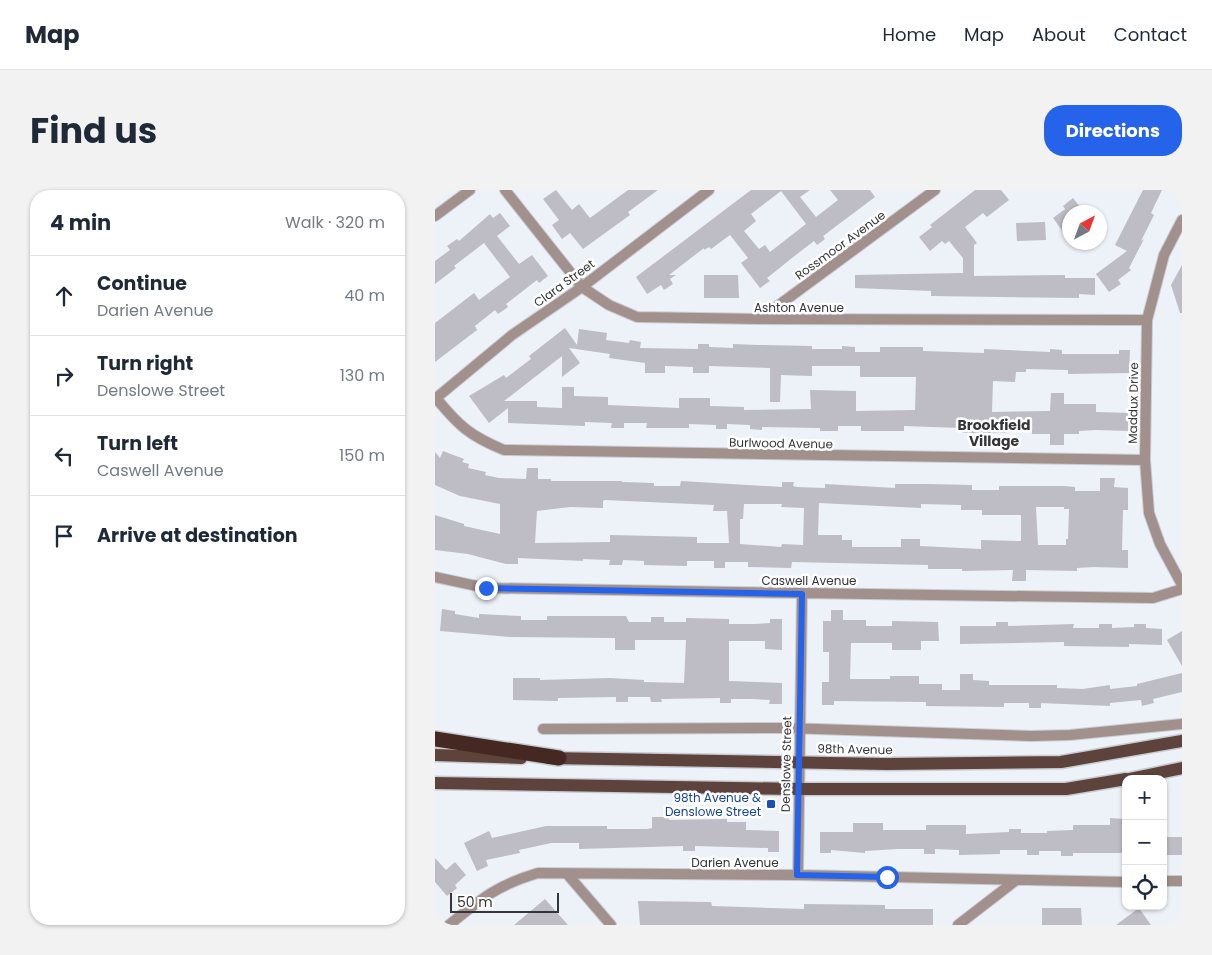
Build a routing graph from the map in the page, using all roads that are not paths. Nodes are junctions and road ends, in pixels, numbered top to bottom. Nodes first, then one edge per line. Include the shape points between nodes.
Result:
1 (470, 190) edge
2 (505, 190) edge
3 (709, 190) edge
4 (935, 190) edge
5 (435, 216) edge
6 (1182, 220) edge
7 (582, 287) junction
8 (760, 320) junction
9 (1147, 320) junction
10 (435, 399) edge
11 (1145, 460) junction
12 (435, 577) edge
13 (1182, 587) edge
14 (802, 594) junction
15 (1182, 724) edge
16 (800, 728) junction
17 (543, 730) dead end
18 (435, 738) edge
19 (1182, 741) edge
20 (435, 755) edge
21 (559, 758) junction
22 (800, 762) junction
23 (1182, 768) edge
24 (1148, 775) edge
25 (1122, 780) edge
26 (435, 783) edge
27 (800, 789) junction
28 (568, 875) junction
29 (797, 875) junction
30 (1015, 881) junction
31 (1167, 881) edge
32 (1182, 881) edge
33 (1122, 882) edge
34 (449, 925) edge
35 (611, 925) edge
36 (958, 925) edge

1 - 5 street
2 - 7 street, Ashton Avenue
3 - 7 street, Clara Street
4 - 8 street, Rossmoor Avenue
6 - 9 street, Maddux Drive via 1164,255
7 - 8 street, Ashton Avenue via 609,305 637,317
7 - 10 street, Clara Street via 513,335
8 - 9 street, Ashton Avenue
9 - 11 street, Maddux Drive
10 - 11 street, Burlwood Avenue via 460,427 504,450
11 - 13 street, Maddux Drive via 1149,512 1160,544
12 - 14 street, Caswell Avenue via 486,588
13 - 14 street, Caswell Avenue via 1153,598
14 - 16 street, Denslowe Street
15 - 16 street, 98th Avenue via 1031,736
16 - 17 street, 98th Avenue
16 - 22 street, Denslowe Street
18 - 21 highway
19 - 22 main road, 98th Avenue via 1061,762
20 - 21 main road, 98th Avenue
21 - 22 main road, 98th Avenue
22 - 27 street, Denslowe Street
23 - 24 main road
25 - 27 main road via 1066,789
26 - 27 main road
27 - 29 street, Denslowe Street
28 - 29 street, Darien Avenue
28 - 34 street, Darien Avenue via 538,873 510,881 489,893
28 - 35 street
29 - 30 street, Darien Avenue
30 - 33 street, Darien Avenue
30 - 36 street
31 - 32 street

